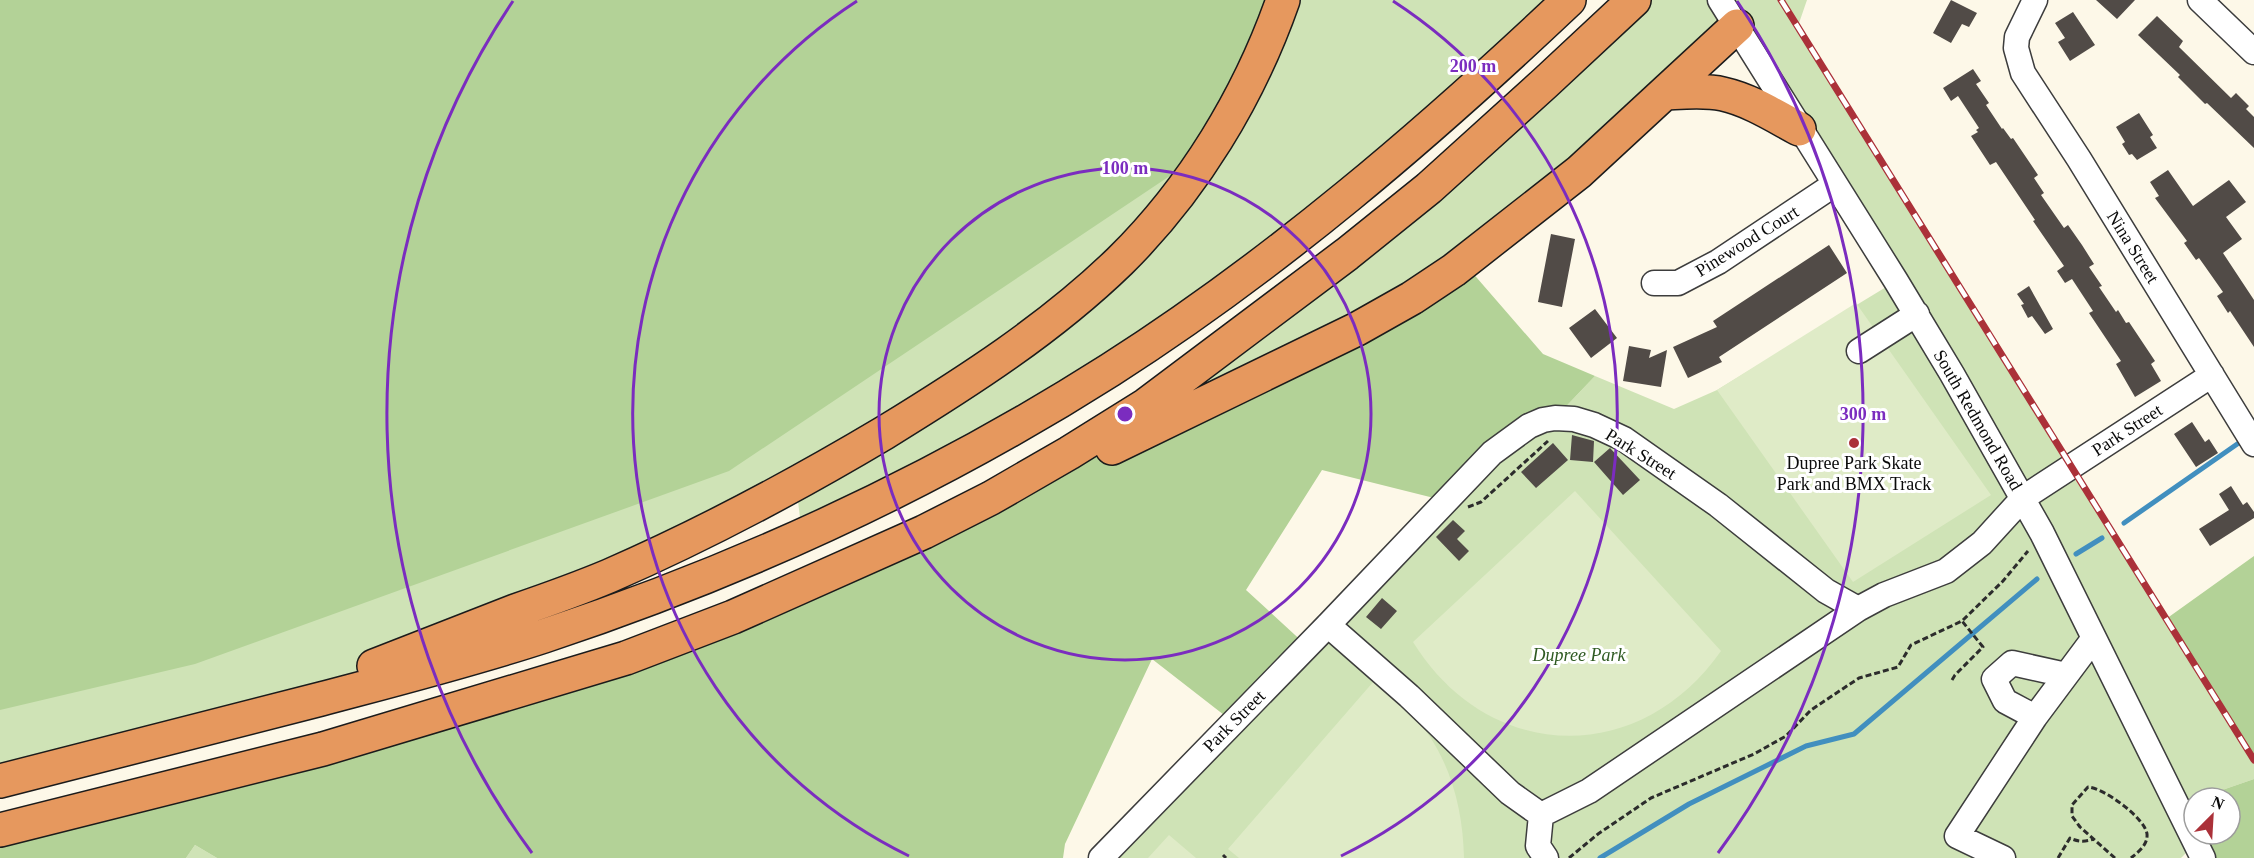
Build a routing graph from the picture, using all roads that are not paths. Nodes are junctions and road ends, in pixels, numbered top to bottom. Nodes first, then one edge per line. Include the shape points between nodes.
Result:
1 (1283, 0) edge
2 (1569, 0) edge
3 (1634, 0) edge
4 (2035, 0) edge
5 (2200, 0) edge
6 (1729, 13) edge
7 (2254, 52) edge
8 (1667, 93) junction
9 (1799, 129) junction
10 (1835, 184) junction
11 (1654, 283) dead end
12 (1917, 314) junction
13 (1859, 351) dead end
14 (2212, 375) junction
15 (2254, 444) edge
16 (991, 498) junction
17 (2023, 498) junction
18 (1858, 609) junction
19 (1328, 625) junction
20 (2094, 638) junction
21 (2066, 675) junction
22 (2035, 717) junction
23 (241, 720) junction
24 (0, 781) edge
25 (1541, 815) junction
26 (0, 830) edge
27 (1101, 858) edge
28 (1546, 858) edge
29 (2003, 858) edge
30 (2203, 858) edge

1 - 23 highway via 1242,97 1176,197 1121,260 1026,341 822,470 678,543 609,576
2 - 23 highway via 1402,153 1327,214 1111,369 962,456 802,535 633,605 446,666
3 - 16 highway via 1429,188 1347,254 1146,405
4 - 14 street, Nina Street via 2021,26 2016,48 2023,73
5 - 7 street
6 - 8 highway
6 - 9 street, South Redmond Road
8 - 9 highway via 1722,94 1761,108
8 - 16 highway via 1529,213 1412,298 1099,454
9 - 10 street, South Redmond Road
10 - 11 street, Pinewood Court via 1719,262 1678,283
10 - 12 street, South Redmond Road
12 - 13 street
12 - 17 street, South Redmond Road
14 - 15 street, Nina Street
14 - 17 street, Park Street
16 - 26 highway via 821,579 626,658 323,748
17 - 18 street, Park Street via 1982,543 1946,571
17 - 20 street, South Redmond Road
18 - 19 street, Park Street via 1826,591 1718,505 1624,439 1594,425 1555,418 1529,426 1492,453
18 - 25 street via 1589,791
19 - 25 street via 1510,793
19 - 27 street, Park Street
20 - 21 street
20 - 30 street, South Redmond Road
21 - 22 street
21 - 22 street via 2012,663 1994,680 2005,701
22 - 29 street via 1957,837
23 - 24 highway
25 - 28 street via 1538,846

